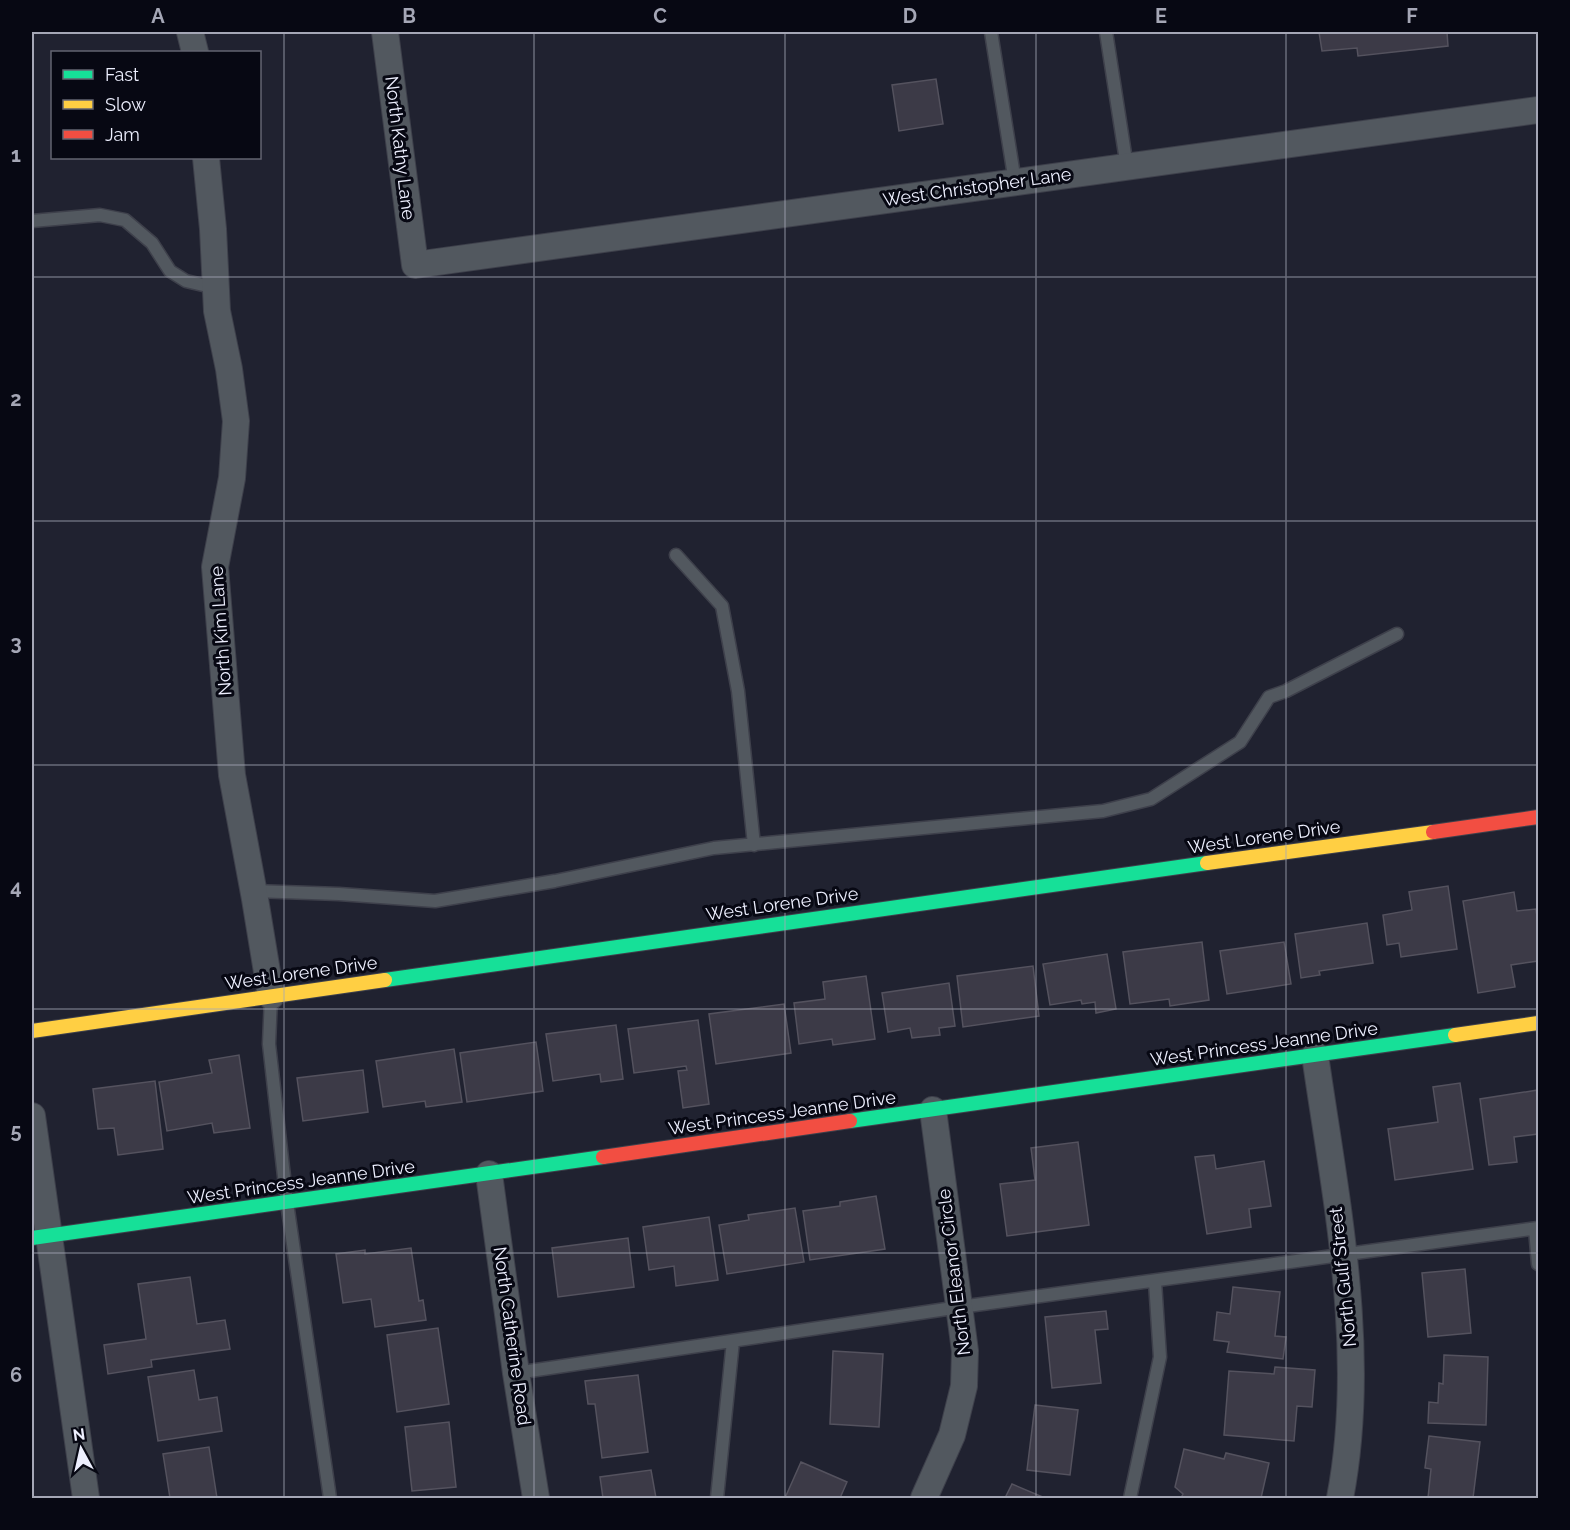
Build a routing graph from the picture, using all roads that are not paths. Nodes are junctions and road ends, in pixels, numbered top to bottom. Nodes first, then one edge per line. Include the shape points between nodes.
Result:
1 (190, 32) edge
2 (385, 32) edge
3 (991, 32) edge
4 (1106, 32) edge
5 (195, 51) edge
6 (1539, 110) edge
7 (206, 159) edge
8 (1127, 167) junction
9 (1015, 182) junction
10 (32, 221) edge
11 (415, 265) joint
12 (216, 288) junction
13 (676, 555) dead end
14 (1397, 634) dead end
15 (1539, 817) edge
16 (754, 845) junction
17 (254, 891) junction
18 (271, 996) junction
19 (1539, 1023) edge
20 (32, 1031) edge
21 (1315, 1055) junction
22 (933, 1110) junction
23 (32, 1116) edge
24 (489, 1174) junction
25 (287, 1203) junction
26 (1537, 1228) edge
27 (40, 1237) edge
28 (1343, 1255) junction
29 (1539, 1264) edge
30 (1155, 1282) junction
31 (960, 1307) junction
32 (733, 1341) junction
33 (516, 1373) junction
34 (86, 1498) edge
35 (330, 1498) edge
36 (536, 1498) edge
37 (717, 1498) edge
38 (924, 1498) edge
39 (1130, 1498) edge
40 (1340, 1498) edge

1 - 5 street
2 - 11 street, North Kathy Lane
3 - 9 lane
4 - 8 lane
6 - 8 street, West Christopher Lane
7 - 12 street, North Kim Lane
8 - 9 street, West Christopher Lane
9 - 11 street, West Christopher Lane
10 - 12 lane via 100,215 125,220 152,243 170,271 186,281
12 - 17 street, North Kim Lane via 236,421 232,478 215,567 232,775
13 - 16 lane via 722,606 738,691
14 - 16 lane via 1269,697 1240,742 1151,799 1103,811
15 - 18 street, West Lorene Drive
16 - 17 lane via 714,848 435,902
17 - 18 street, North Kim Lane
18 - 20 street, West Lorene Drive
18 - 25 lane via 269,1044
19 - 21 street, West Princess Jeanne Drive
21 - 22 street, West Princess Jeanne Drive
21 - 28 street, North Gulf Street
22 - 24 street, West Princess Jeanne Drive
22 - 31 street, North Eleanor Circle
23 - 27 street
24 - 25 street, West Princess Jeanne Drive
24 - 33 street, North Catherine Road
25 - 27 street, West Princess Jeanne Drive
25 - 35 lane
26 - 28 lane
26 - 29 lane
27 - 34 street
28 - 30 lane
28 - 40 street, North Gulf Street via 1352,1390 1348,1457
30 - 31 lane
30 - 39 lane via 1160,1358
31 - 32 lane
31 - 38 street, North Eleanor Circle via 964,1386 952,1435
32 - 33 lane
32 - 37 lane
33 - 36 street, North Catherine Road

